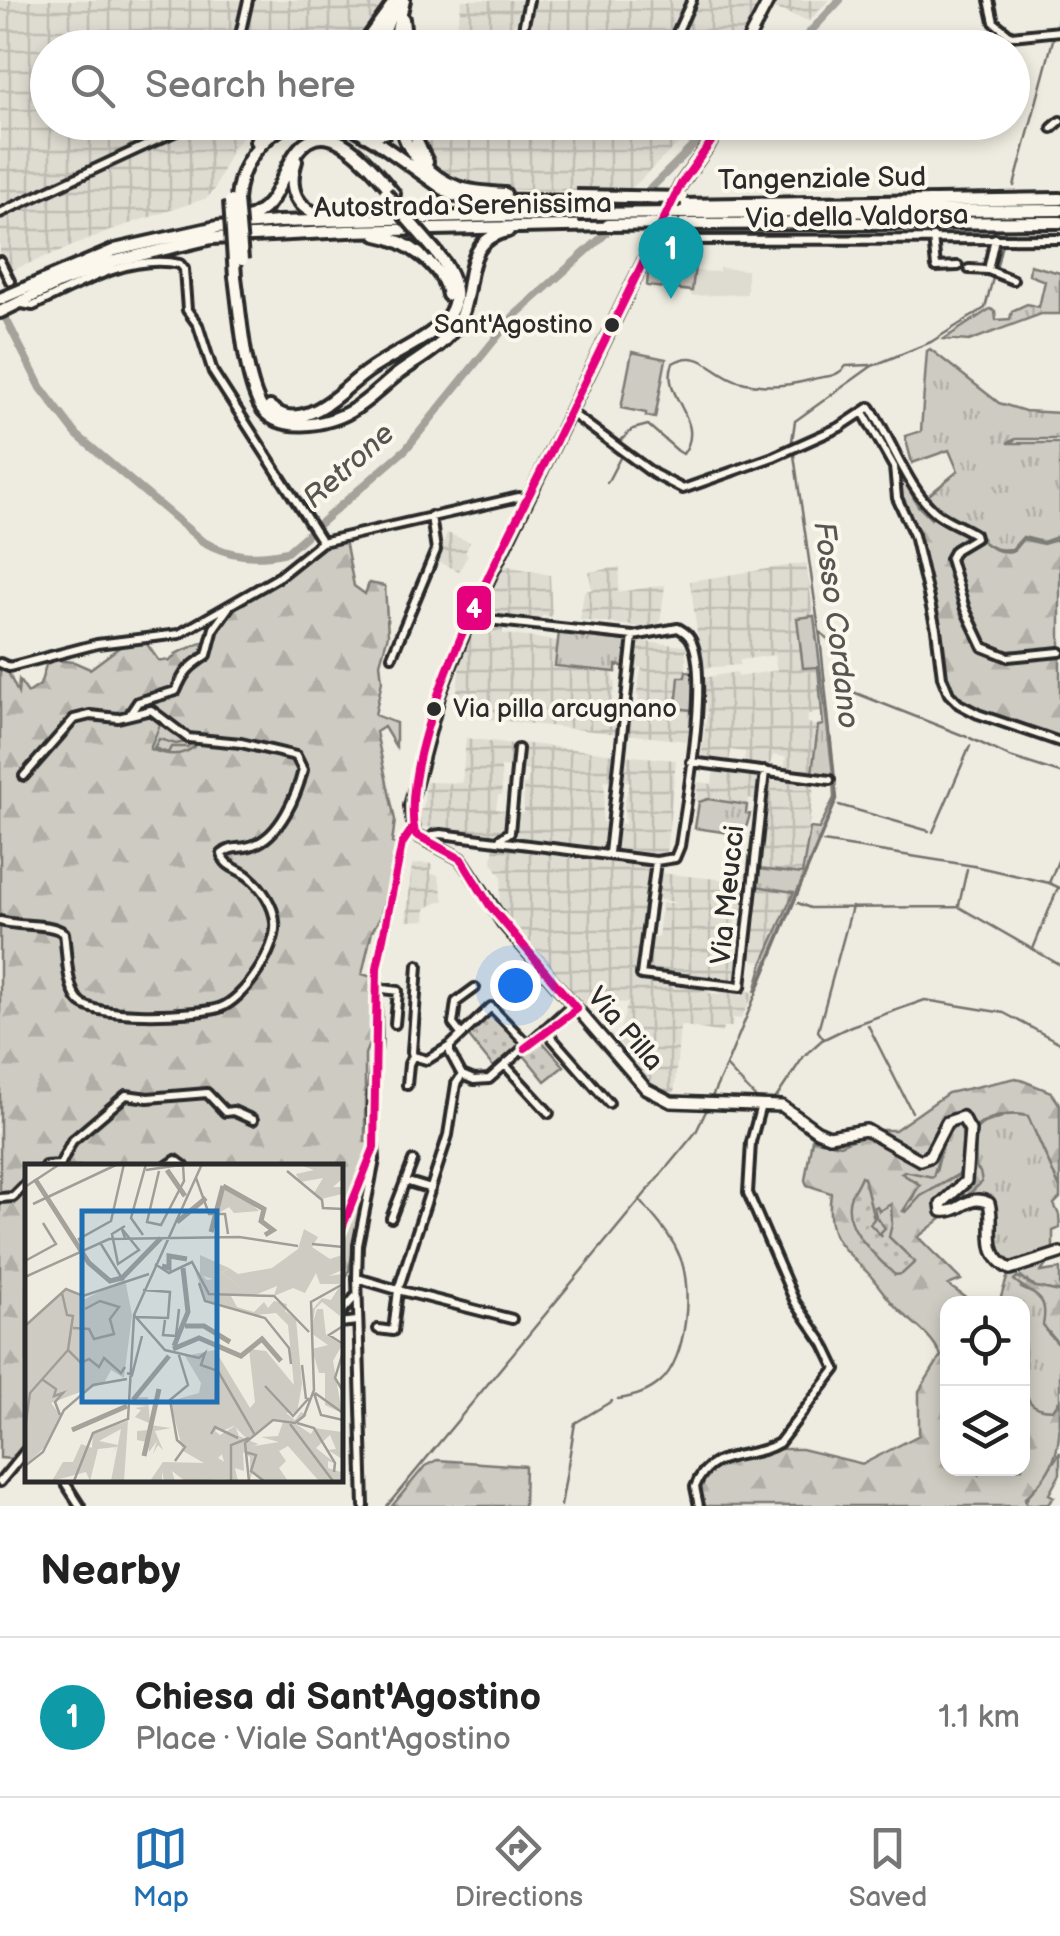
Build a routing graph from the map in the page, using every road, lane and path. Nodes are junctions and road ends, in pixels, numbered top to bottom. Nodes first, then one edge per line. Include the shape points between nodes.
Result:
1 (248, 0) edge
2 (401, 0) edge
3 (529, 0) edge
4 (692, 0) edge
5 (769, 0) edge
6 (989, 0) edge
7 (241, 30) edge
8 (376, 30) edge
9 (387, 30) edge
10 (396, 30) edge
11 (404, 30) edge
12 (523, 30) edge
13 (678, 30) edge
14 (753, 30) edge
15 (1001, 30) edge
16 (1056, 32) edge
17 (1030, 34) edge
18 (1060, 121) edge
19 (1052, 128) dead end
20 (158, 140) edge
21 (257, 140) edge
22 (266, 140) edge
23 (371, 140) edge
24 (405, 140) edge
25 (417, 140) edge
26 (710, 140) edge
27 (433, 171) junction
28 (390, 194) junction
29 (1060, 196) edge
30 (233, 200) junction
31 (577, 210) junction
32 (679, 210) junction
33 (1060, 210) edge
34 (0, 214) edge
35 (461, 216) junction
36 (1060, 222) edge
37 (608, 225) junction
38 (262, 234) junction
39 (933, 237) junction
40 (995, 238) junction
41 (1060, 238) edge
42 (654, 240) junction
43 (135, 243) junction
44 (439, 251) junction
45 (646, 258) junction
46 (0, 261) edge
47 (689, 265) dead end
48 (958, 266) dead end
49 (969, 270) dead end
50 (988, 270) junction
51 (1013, 280) dead end
52 (10, 281) dead end
53 (8, 304) edge
54 (420, 340) junction
55 (438, 345) junction
56 (570, 412) junction
57 (863, 412) junction
58 (529, 499) junction
59 (431, 516) junction
60 (320, 539) junction
61 (233, 603) junction
62 (470, 618) junction
63 (633, 636) junction
64 (1060, 652) edge
65 (392, 656) dead end
66 (0, 663) edge
67 (130, 715) junction
68 (1060, 742) edge
69 (518, 749) dead end
70 (691, 762) junction
71 (764, 771) junction
72 (24, 776) dead end
73 (830, 780) dead end
74 (413, 831) junction
75 (450, 836) junction
76 (499, 839) junction
77 (434, 842) junction
78 (609, 853) junction
79 (656, 860) junction
80 (0, 921) edge
81 (418, 965) dead end
82 (376, 988) junction
83 (475, 988) dead end
84 (572, 1010) junction
85 (396, 1024) dead end
86 (546, 1030) junction
87 (460, 1034) junction
88 (528, 1045) junction
89 (450, 1046) junction
90 (413, 1056) junction
91 (506, 1066) junction
92 (462, 1076) junction
93 (406, 1085) dead end
94 (609, 1103) dead end
95 (762, 1104) junction
96 (549, 1114) dead end
97 (253, 1120) dead end
98 (374, 1148) junction
99 (413, 1160) dead end
100 (62, 1164) edge
101 (405, 1182) junction
102 (25, 1185) edge
103 (431, 1189) junction
104 (0, 1198) edge
105 (391, 1218) dead end
106 (342, 1228) edge
107 (1060, 1253) edge
108 (357, 1278) junction
109 (398, 1290) junction
110 (357, 1291) junction
111 (342, 1312) edge
112 (512, 1319) dead end
113 (357, 1321) junction
114 (342, 1323) edge
115 (378, 1329) dead end
116 (25, 1452) edge
117 (64, 1481) edge
118 (0, 1482) edge
119 (80, 1506) edge
120 (364, 1506) edge
121 (698, 1506) edge

1 - 7 street
2 - 8 highway
2 - 9 highway
2 - 10 highway
2 - 11 highway
3 - 12 street
4 - 13 street
5 - 14 main road
6 - 15 street
16 - 17 street
18 - 19 street
20 - 34 street
21 - 30 highway via 238,170
22 - 30 highway
23 - 31 highway, Tangenziale Sud via 452,195
24 - 27 highway, Tangenziale Sud
25 - 27 highway
26 - 42 main road
27 - 31 highway, Tangenziale Sud via 451,185
28 - 35 highway via 336,145 309,149 294,168 295,196 316,214
28 - 43 highway via 354,149 318,140 296,153 276,197 258,214
28 - 44 highway, bridge
29 - 32 highway, Tangenziale Sud via 738,201
30 - 54 highway, bridge via 255,369 265,399 281,414 319,408
30 - 55 highway, bridge via 236,277 253,382 260,404 279,421 318,422 351,412
31 - 32 highway, Tangenziale Sud, bridge
31 - 35 highway, Autostrada Serenissima
31 - 37 highway, Autostrada Serenissima
31 - 38 highway, Autostrada Serenissima
32 - 33 highway, Autostrada Serenissima
32 - 36 highway, Autostrada Serenissima
32 - 37 highway, Autostrada Serenissima, bridge
35 - 43 highway, Autostrada Serenissima via 257,223
37 - 55 highway via 488,238 473,257 461,317
38 - 53 highway, Autostrada Serenissima via 134,256
38 - 54 highway via 377,235 408,246 442,277 449,299 442,319
39 - 40 street, Via della Valdorsa
39 - 42 street, Via della Valdorsa
39 - 48 street via 936,267
40 - 41 street, Via della Valdorsa
40 - 50 street
42 - 45 main road
43 - 53 highway, Autostrada Serenissima via 69,267
44 - 54 highway via 453,305 446,323
44 - 55 highway via 456,274 460,302
45 - 47 street
45 - 56 main road
46 - 52 street
49 - 50 street
50 - 51 street
53 - 60 street via 33,306 119,268 180,264 187,310 212,372
56 - 57 street via 679,488 798,446
56 - 58 main road
57 - 64 street via 873,409 923,500 974,534 950,559 983,646 1008,656
57 - 68 street via 894,467 949,694 978,714
58 - 59 street
58 - 62 main road
59 - 60 street
59 - 65 street via 436,550
60 - 61 street via 277,578
61 - 66 street via 178,634 97,644 8,667
61 - 67 street via 214,628 207,656 189,666 176,690 138,702
62 - 63 street
62 - 74 main road via 426,739 410,806
63 - 70 street via 678,628 692,640 697,674
63 - 78 street
67 - 72 street via 74,719
67 - 80 street via 152,710 188,738 260,748 302,762 298,792 274,828 254,845 222,854 271,904 276,926 258,971 219,1008 100,1012 74,993 64,932
69 - 76 street via 510,832
70 - 71 street
70 - 79 street via 680,846 675,858
71 - 73 street
71 - 79 street, Via Meucci via 741,987 640,975
74 - 77 main road, Via Pilla
74 - 82 street via 402,844
75 - 76 street
75 - 77 street
75 - 77 street
76 - 78 street
77 - 84 main road, Via Pilla via 466,865
78 - 79 street
81 - 90 street
82 - 85 street via 398,991
82 - 98 street
83 - 87 street via 456,1002 453,1024
84 - 86 street
84 - 95 main road, Via Pilla via 646,1089 672,1102
86 - 88 street
86 - 94 street
87 - 88 street via 495,1007
87 - 89 street
88 - 91 street
89 - 90 street via 427,1060
89 - 92 street
90 - 93 street
91 - 92 street via 481,1081
91 - 96 street
92 - 103 street
95 - 107 main road, Via Pilla via 782,1106 830,1136 866,1130 920,1160 929,1158 943,1126 962,1117 970,1130 966,1181 941,1204 942,1212 969,1200 989,1203 991,1247 1006,1268
95 - 121 street via 748,1193 795,1302 836,1368 779,1443 709,1466 694,1487
97 - 100 street via 225,1112 205,1093 126,1095 72,1141
98 - 106 street
98 - 108 street
99 - 101 street
101 - 103 street
101 - 105 street
102 - 104 street via 13,1197
103 - 109 street
108 - 109 street
108 - 110 street
109 - 112 street
109 - 115 street via 393,1331
110 - 111 street
110 - 113 street
113 - 114 street
113 - 120 street
116 - 118 street
117 - 119 street

